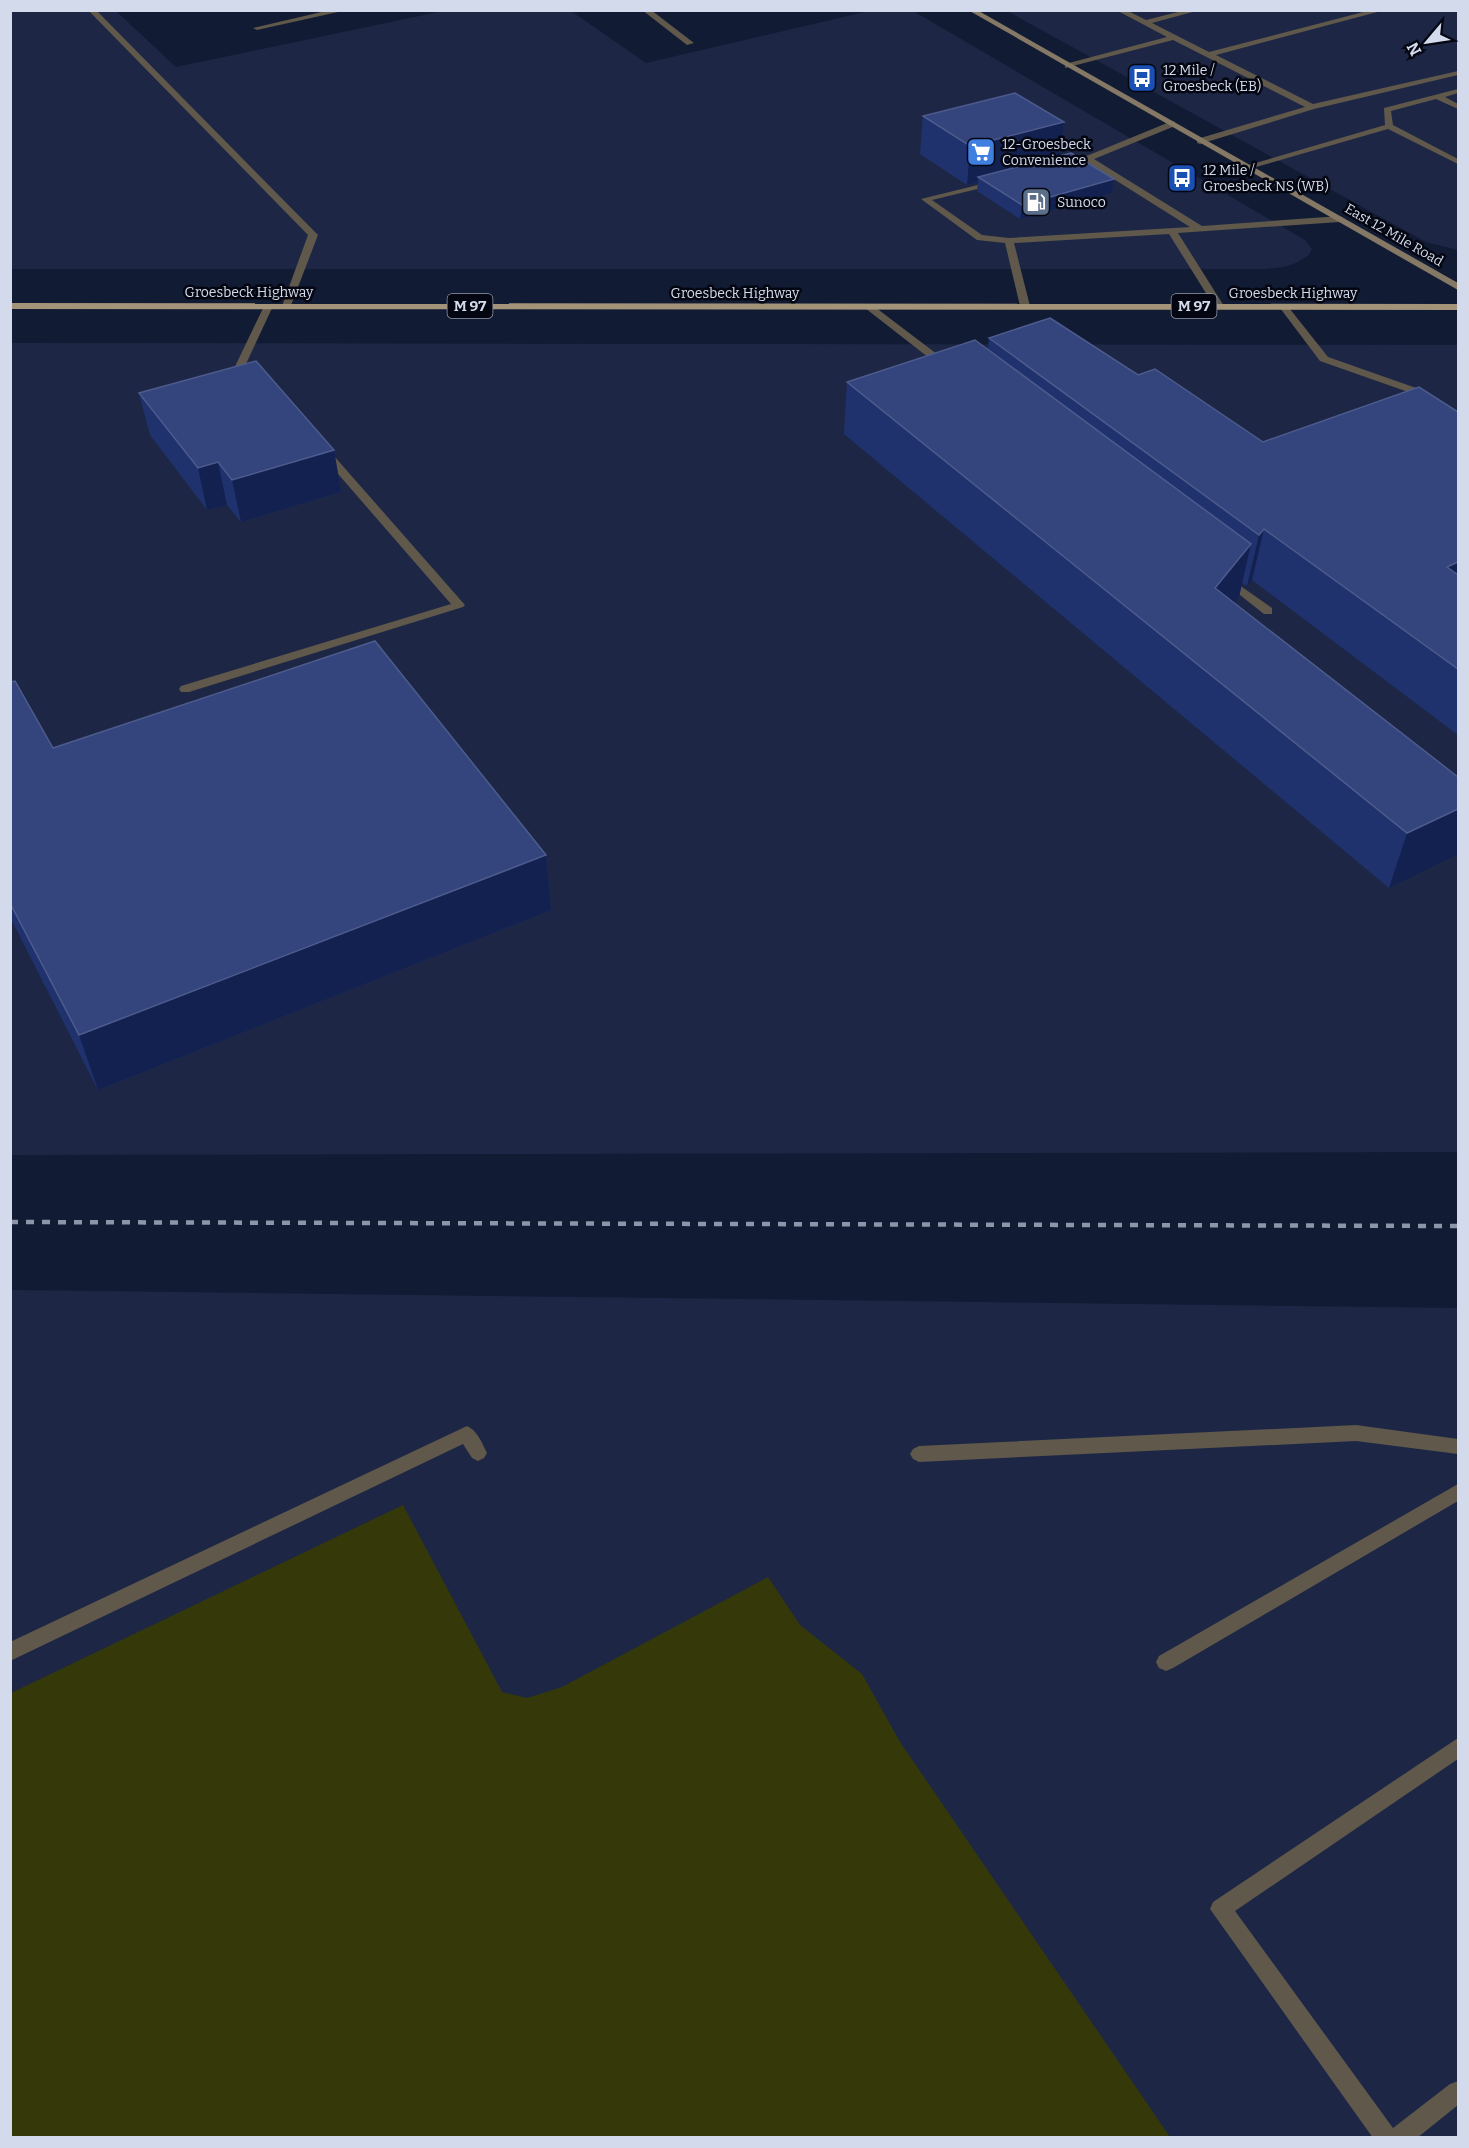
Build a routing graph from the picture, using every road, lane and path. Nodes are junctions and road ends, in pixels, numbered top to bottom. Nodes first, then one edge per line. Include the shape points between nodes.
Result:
1 (91, 10) edge
2 (344, 10) edge
3 (645, 10) edge
4 (971, 10) edge
5 (1119, 10) edge
6 (1197, 10) edge
7 (1382, 10) edge
8 (1144, 23) junction
9 (257, 28) dead end
10 (1173, 38) junction
11 (690, 43) dead end
12 (1208, 55) junction
13 (1068, 66) junction
14 (1458, 73) edge
15 (1458, 91) edge
16 (1438, 97) junction
17 (1312, 107) junction
18 (1458, 107) edge
19 (1172, 124) junction
20 (1389, 126) junction
21 (1200, 141) junction
22 (1086, 158) junction
23 (1458, 162) edge
24 (1246, 166) junction
25 (1052, 167) edge
26 (1006, 179) edge
27 (1340, 219) junction
28 (1200, 229) junction
29 (1172, 231) junction
30 (1009, 241) junction
31 (1458, 287) edge
32 (10, 306) edge
33 (268, 306) junction
34 (287, 306) junction
35 (868, 306) junction
36 (1025, 306) junction
37 (1219, 306) junction
38 (1283, 306) junction
39 (1458, 307) edge
40 (953, 371) edge
41 (243, 385) edge
42 (1458, 419) edge
43 (313, 438) edge
44 (1214, 569) edge
45 (1268, 611) dead end
46 (185, 689) dead end
47 (1458, 1447) edge
48 (478, 1453) dead end
49 (919, 1454) dead end
50 (1458, 1492) edge
51 (10, 1652) edge
52 (1166, 1662) dead end
53 (1458, 1748) edge
54 (1458, 2092) edge
55 (1387, 2138) edge
56 (1398, 2138) edge

1 - 34 lane via 313,235
2 - 9 lane
3 - 11 lane
4 - 13 main road, East 12 Mile Road
5 - 8 lane
6 - 8 lane
7 - 12 lane
8 - 10 lane
10 - 12 lane
10 - 13 lane
12 - 17 lane
13 - 19 main road, East 12 Mile Road
14 - 17 lane
15 - 16 lane
16 - 18 lane
16 - 20 lane via 1387,110
17 - 21 lane
19 - 21 main road, East 12 Mile Road
19 - 22 lane
20 - 23 lane
20 - 24 lane
21 - 24 main road, East 12 Mile Road
22 - 25 lane
22 - 28 lane
24 - 27 main road, East 12 Mile Road
26 - 30 lane via 925,199 980,238
27 - 28 lane
27 - 31 main road, East 12 Mile Road
28 - 29 lane
29 - 30 lane
29 - 37 lane
30 - 36 lane
32 - 33 main road, Groesbeck Highway / M 97
33 - 34 main road, Groesbeck Highway / M 97
33 - 41 lane via 232,381
34 - 35 main road, Groesbeck Highway / M 97
35 - 36 main road, Groesbeck Highway / M 97
35 - 40 lane
36 - 37 main road, Groesbeck Highway / M 97
37 - 38 main road, Groesbeck Highway / M 97
38 - 39 main road, Groesbeck Highway / M 97
38 - 42 lane via 1323,359 1415,391
43 - 46 lane via 459,604
44 - 45 lane
47 - 49 lane via 1356,1433
48 - 51 lane via 467,1434
50 - 52 lane
53 - 55 lane via 1220,1909
54 - 56 lane

